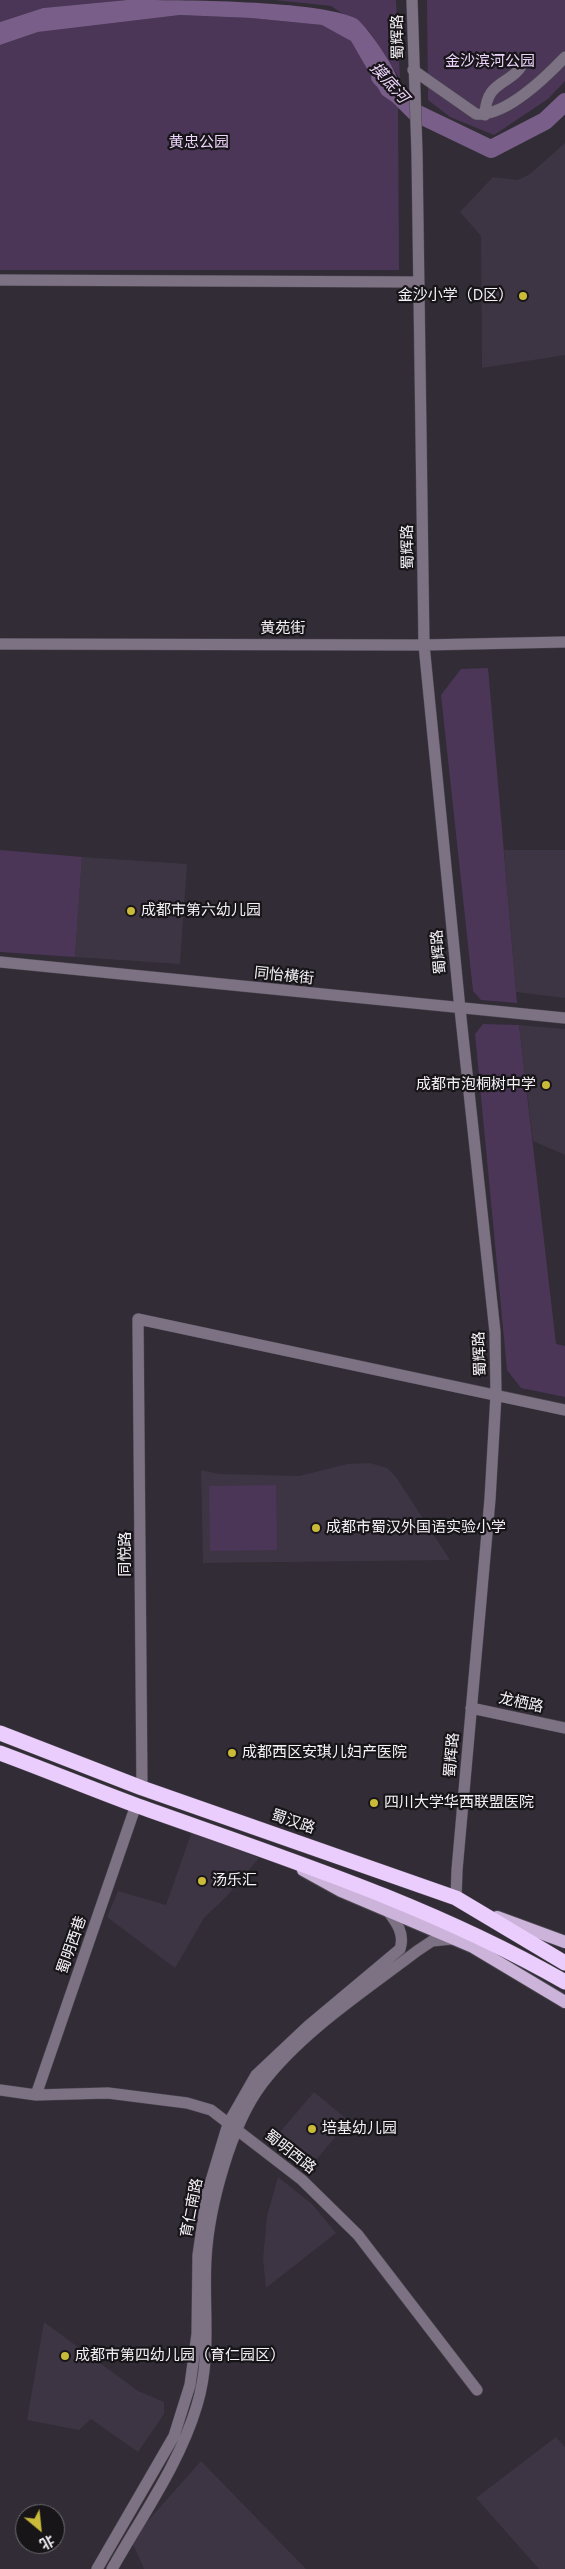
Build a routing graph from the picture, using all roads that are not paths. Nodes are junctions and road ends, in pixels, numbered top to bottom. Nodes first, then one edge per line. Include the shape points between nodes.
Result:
1 (412, 0) edge
2 (565, 57) edge
3 (524, 61) dead end
4 (413, 70) junction
5 (485, 115) junction
6 (0, 280) edge
7 (419, 282) junction
8 (565, 642) edge
9 (0, 644) edge
10 (424, 645) junction
11 (0, 962) edge
12 (460, 1009) junction
13 (565, 1018) edge
14 (496, 1395) junction
15 (565, 1410) edge
16 (471, 1708) junction
17 (565, 1728) edge
18 (0, 1732) edge
19 (0, 1753) edge
20 (142, 1788) junction
21 (136, 1805) junction
22 (270, 1852) junction
23 (456, 1898) junction
24 (472, 1908) junction
25 (388, 1910) junction
26 (454, 1939) junction
27 (565, 1942) edge
28 (565, 1963) edge
29 (565, 1982) edge
30 (565, 2002) edge
31 (0, 2090) edge
32 (36, 2095) junction
33 (233, 2127) junction
34 (477, 2390) dead end
35 (97, 2569) edge
36 (112, 2569) edge

1 - 4 street, 蜀辉路
2 - 5 street via 511,103
3 - 5 street via 514,74 495,86
4 - 5 street via 476,114
4 - 7 street, 蜀辉路
6 - 7 street
7 - 10 street, 蜀辉路
8 - 10 street, 黄苑街
9 - 10 street, 黄苑街
10 - 12 street, 蜀辉路
11 - 12 street, 同怡横街
12 - 13 street, 同怡横街
12 - 14 street, 蜀辉路 via 495,1332
14 - 15 street
14 - 16 street, 蜀辉路
14 - 20 street, 同悦路 via 138,1319
16 - 17 street, 龙栖路
16 - 23 street, 蜀辉路
18 - 20 highway, 蜀汉路
19 - 21 highway
20 - 23 highway, 蜀汉路
21 - 22 highway
21 - 32 street, 蜀明西巷
22 - 25 main road via 341,1891
22 - 29 highway via 371,1888 473,1934
23 - 24 highway, 蜀汉路
24 - 27 main road
24 - 28 highway, 蜀汉路
25 - 26 main road
25 - 33 street, 育仁南路 via 402,1934 400,1949 308,2026 256,2075
26 - 30 main road
26 - 33 street via 432,1941 320,2027 263,2083
31 - 32 street, 蜀明西路
32 - 33 street, 蜀明西路 via 108,2093 187,2103 211,2110
33 - 34 street, 蜀明西路 via 302,2180 358,2235
33 - 35 street, 育仁南路 via 208,2194 200,2246 190,2385 174,2436
33 - 36 street via 215,2199 206,2258 206,2358 198,2404 181,2447

